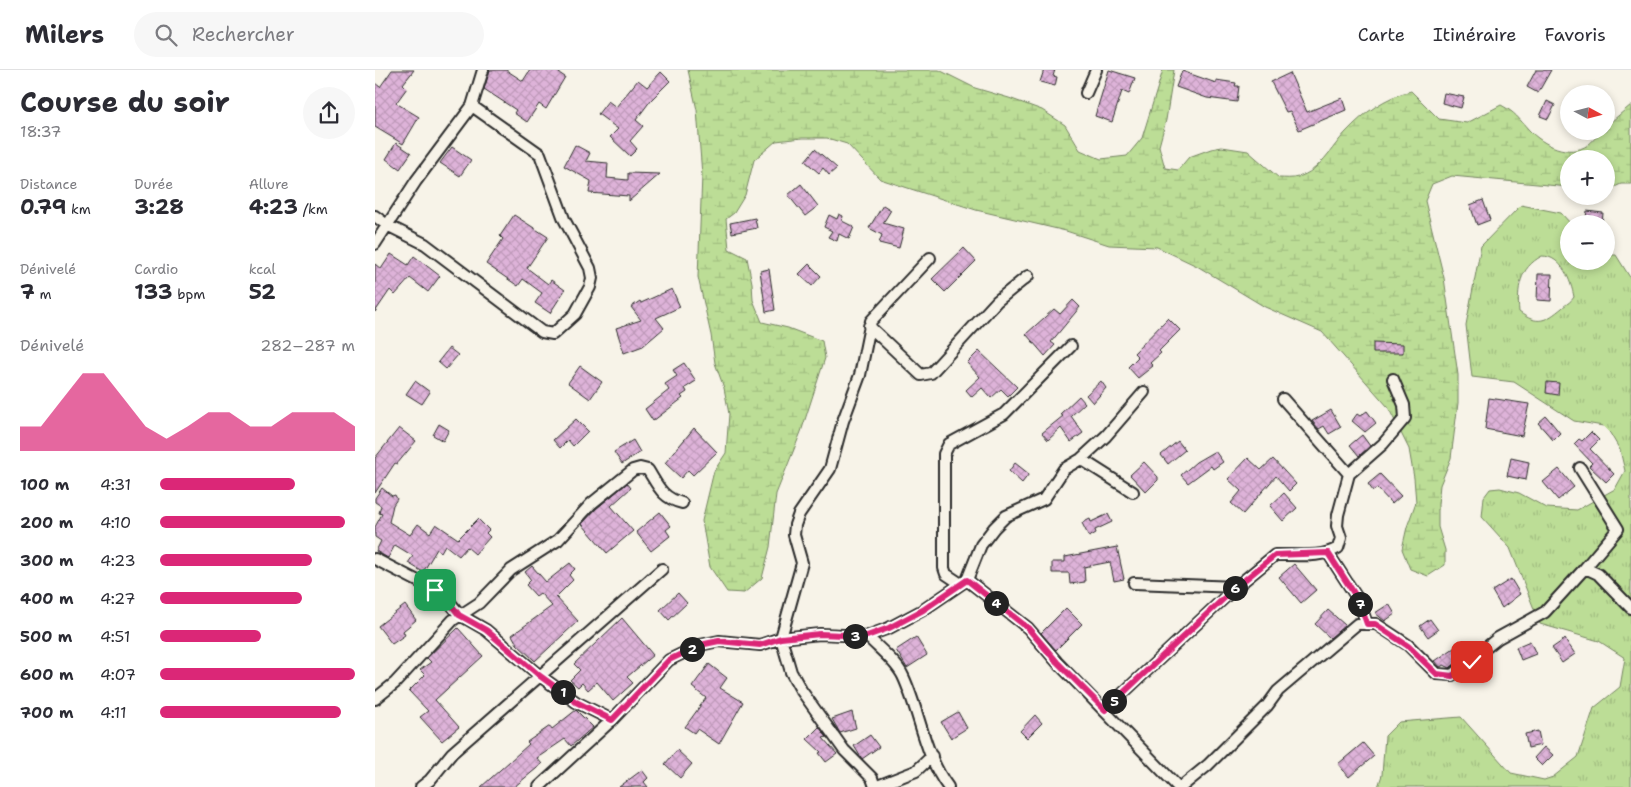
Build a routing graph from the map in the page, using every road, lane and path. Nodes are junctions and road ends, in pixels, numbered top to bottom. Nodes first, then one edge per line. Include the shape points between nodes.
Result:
1 (483, 70) edge
2 (1096, 70) edge
3 (1087, 93) dead end
4 (472, 106) junction
5 (375, 216) edge
6 (387, 225) junction
7 (375, 244) edge
8 (929, 258) dead end
9 (1028, 276) dead end
10 (869, 326) junction
11 (1071, 346) dead end
12 (1393, 379) dead end
13 (1144, 392) dead end
14 (1283, 399) dead end
15 (1081, 459) junction
16 (1580, 468) dead end
17 (1349, 474) junction
18 (1133, 492) dead end
19 (682, 503) dead end
20 (1328, 553) junction
21 (375, 559) edge
22 (1585, 568) junction
23 (662, 569) dead end
24 (964, 582) junction
25 (1134, 583) dead end
26 (1236, 587) junction
27 (1631, 608) edge
28 (459, 615) junction
29 (1367, 624) junction
30 (867, 636) junction
31 (781, 638) junction
32 (540, 676) junction
33 (375, 699) edge
34 (1105, 710) junction
35 (612, 720) junction
36 (932, 756) junction
37 (421, 787) edge
38 (539, 787) edge
39 (875, 787) edge
40 (948, 787) edge
41 (1180, 787) edge

1 - 4 street
2 - 3 street
4 - 6 street
4 - 6 street via 540,154 564,220 592,278 575,314 553,334 542,332 425,244
5 - 6 street
6 - 7 street
8 - 10 street via 875,314
9 - 10 street via 997,301 927,376 921,375
10 - 31 street via 860,374 830,469 795,525 794,534 802,563
11 - 24 street via 1005,414 949,444 944,454 944,568 946,574
12 - 17 street via 1405,405 1405,418 1383,444
13 - 15 street
14 - 17 street
15 - 18 street
15 - 24 street via 1064,469 1044,499 1006,516 994,528 981,545
16 - 22 street via 1618,529
17 - 20 street via 1338,515 1341,538 1338,548
19 - 28 street via 670,500 648,470 633,470 591,504 558,540 511,570 479,603
20 - 26 street via 1275,555
20 - 29 street via 1359,601
21 - 28 street via 443,594
22 - 27 street via 1598,574
22 - 29 street via 1545,612 1498,638 1452,676 1437,674 1408,646 1375,624
23 - 32 street
24 - 30 street via 923,610
24 - 34 street via 1028,628
25 - 26 street
26 - 34 street
28 - 32 street via 486,630
28 - 33 street via 395,683
29 - 41 street via 1357,624 1278,691 1209,765
30 - 31 street via 820,634
30 - 36 street via 903,676
31 - 35 street via 760,645 726,641 700,645 669,660
31 - 39 street via 791,672 801,690 844,750 872,778
32 - 35 street via 576,702
32 - 37 street via 452,753
34 - 41 street
35 - 38 street
36 - 39 street via 916,772
36 - 40 street

